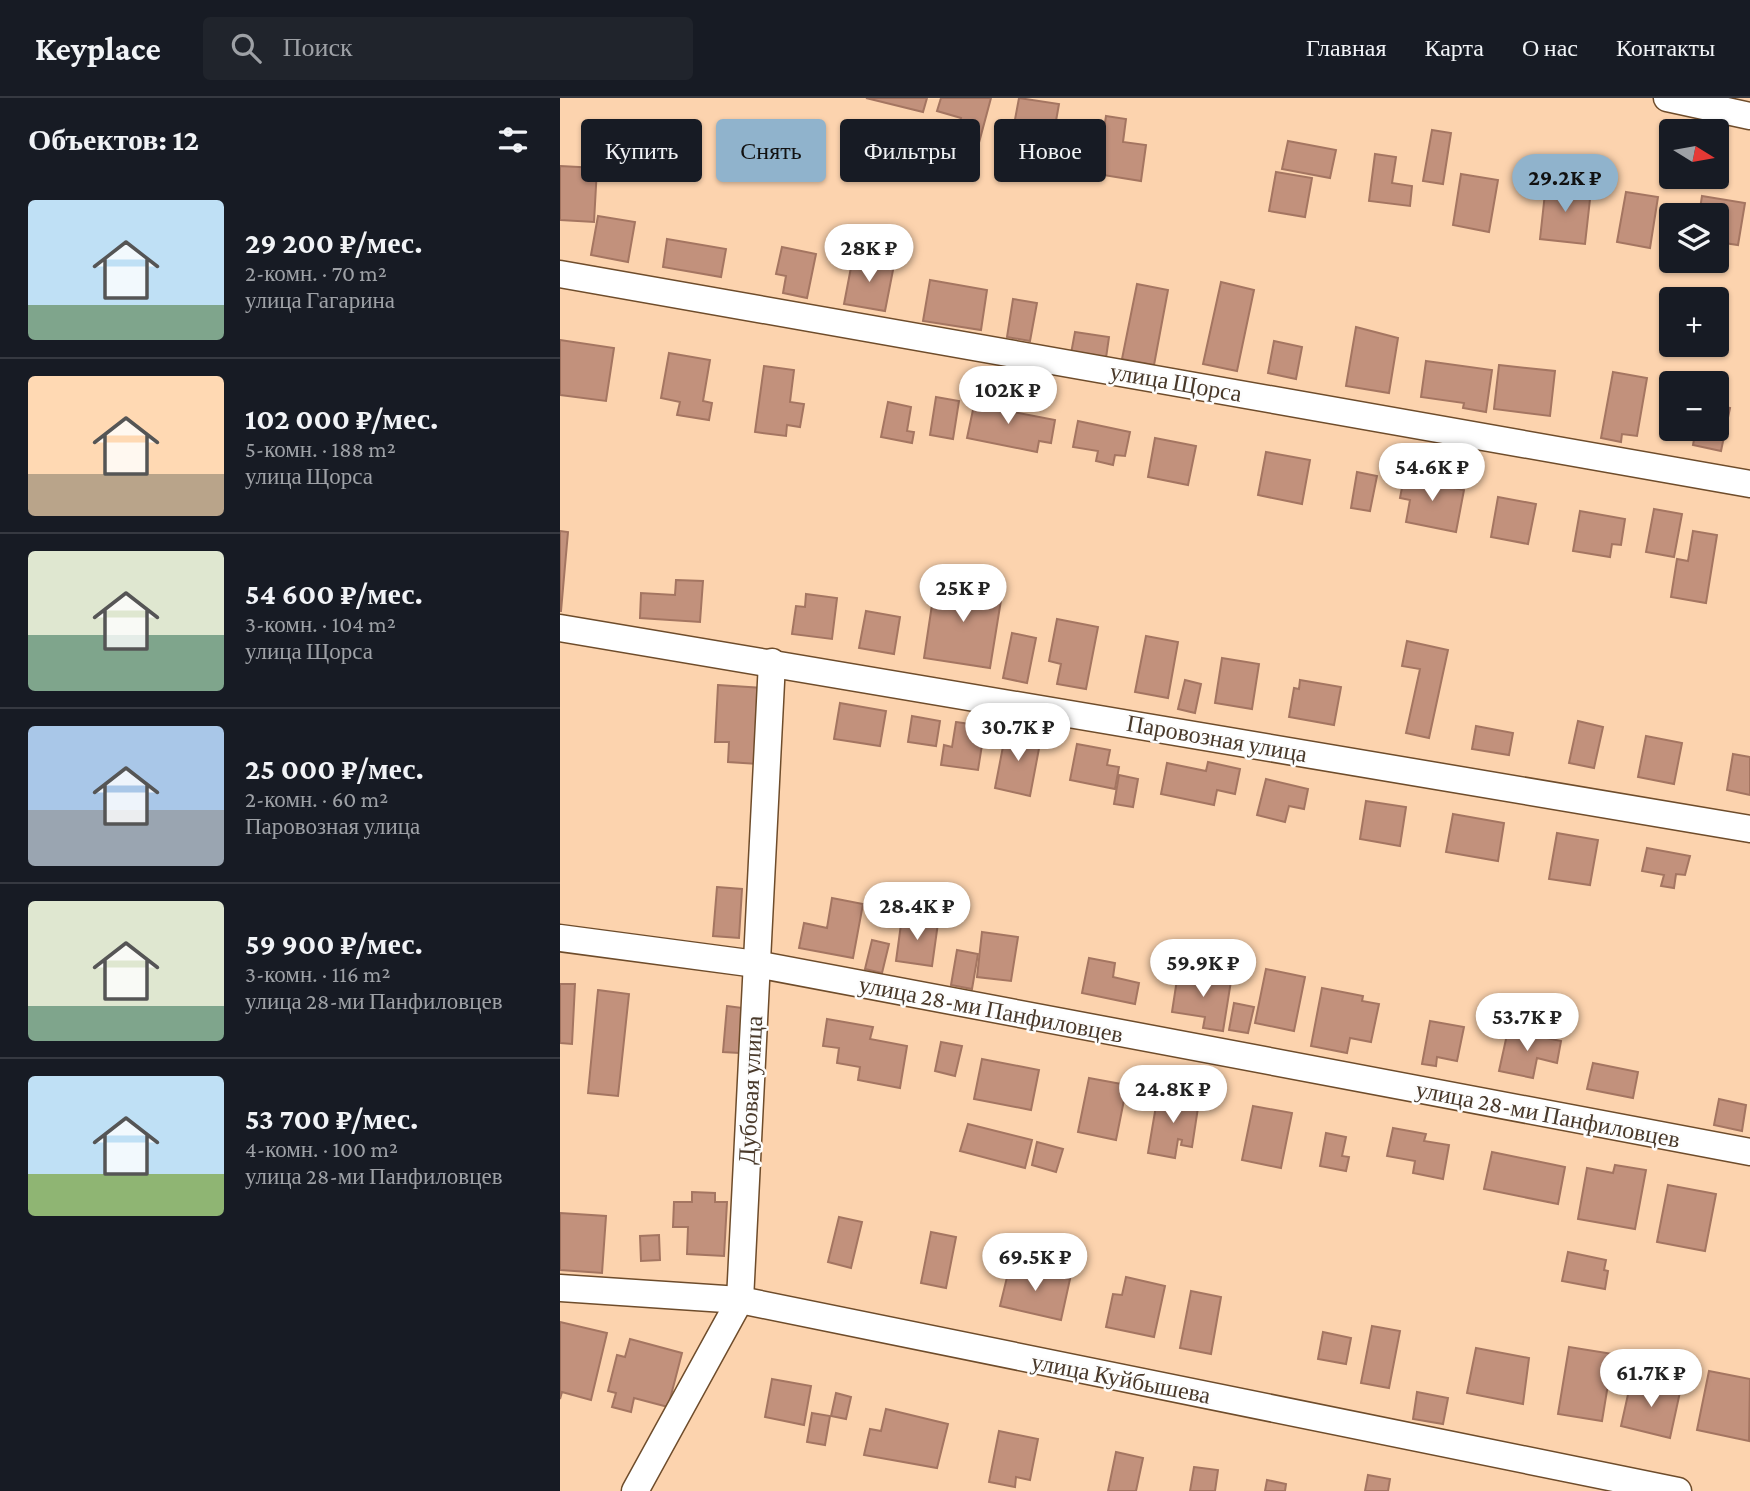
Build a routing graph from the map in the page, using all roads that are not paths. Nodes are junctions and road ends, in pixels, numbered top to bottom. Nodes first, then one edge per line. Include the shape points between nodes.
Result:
1 (1667, 98) edge
2 (1750, 116) edge
3 (560, 274) edge
4 (1750, 484) edge
5 (560, 628) edge
6 (772, 662) junction
7 (1750, 829) edge
8 (560, 937) edge
9 (756, 964) junction
10 (1750, 1152) edge
11 (560, 1288) edge
12 (740, 1300) junction
13 (635, 1491) edge
14 (1678, 1491) edge

1 - 2 street
3 - 4 street, улица Щорса
5 - 6 street, Паровозная улица
6 - 7 street, Паровозная улица
6 - 9 street, Дубовая улица
8 - 9 street, улица 28-ми Панфиловцев
9 - 10 street, улица 28-ми Панфиловцев
9 - 12 street, Дубовая улица
11 - 12 street, улица Куйбышева
12 - 13 street, Дубовая улица
12 - 14 street, улица Куйбышева

